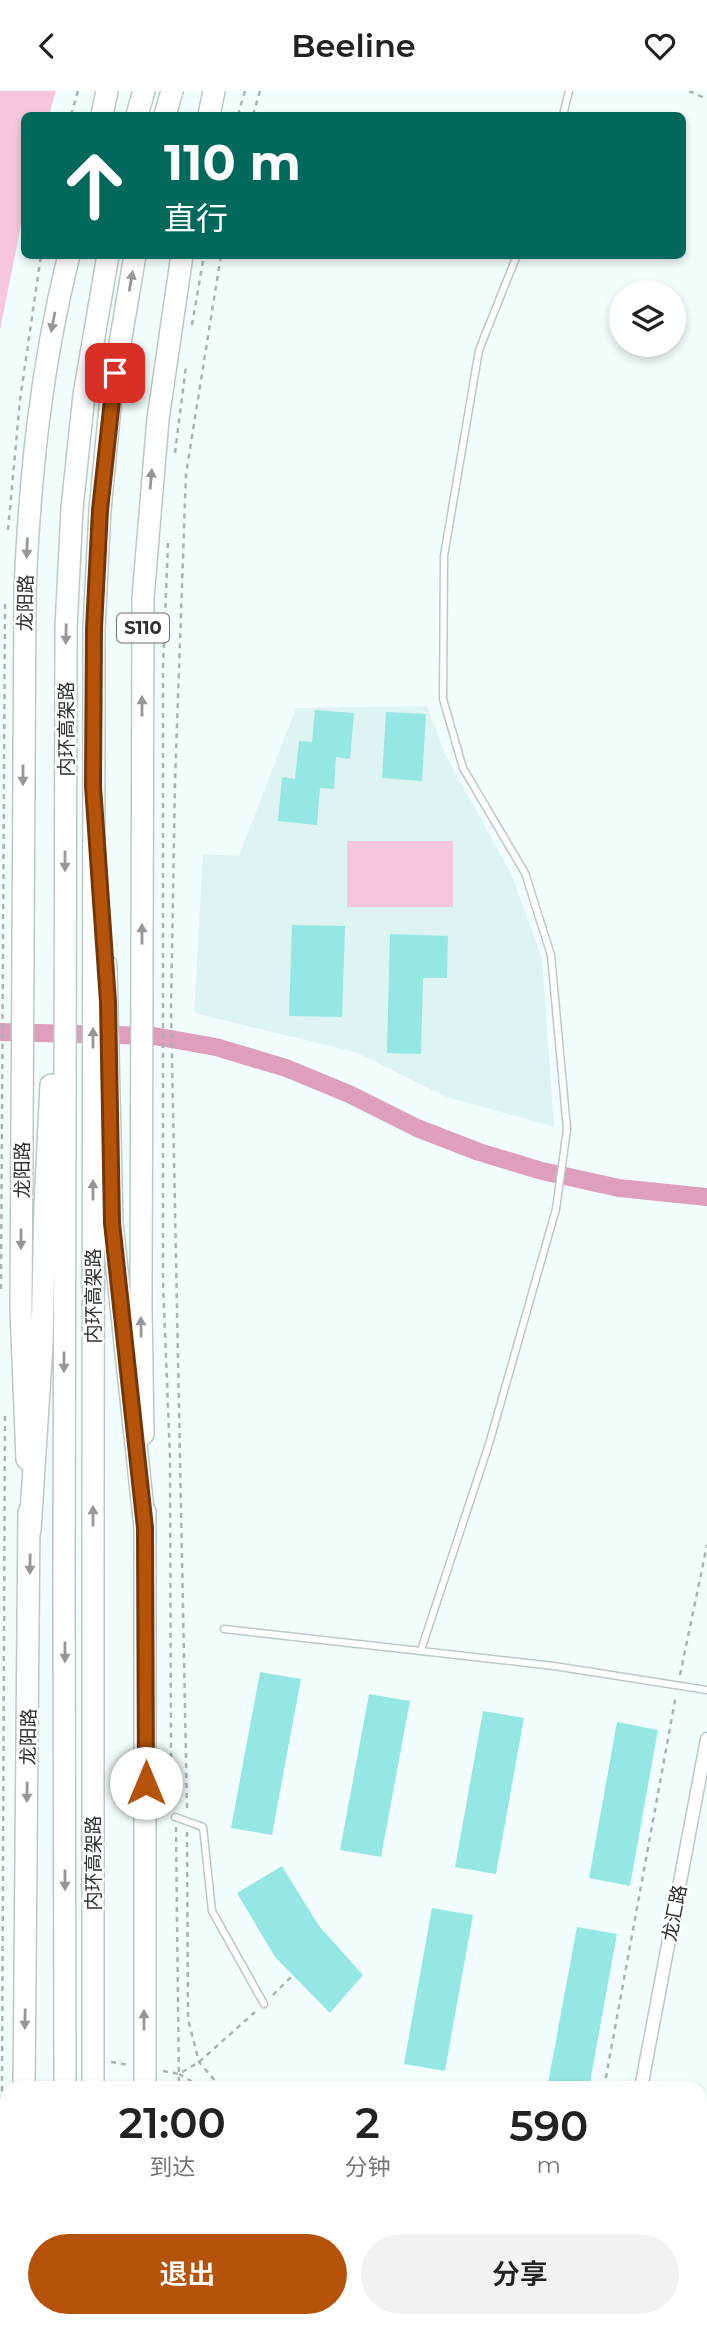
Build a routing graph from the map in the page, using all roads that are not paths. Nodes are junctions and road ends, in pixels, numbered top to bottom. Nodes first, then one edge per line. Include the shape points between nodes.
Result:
1 (107, 91) edge
2 (144, 91) edge
3 (172, 91) edge
4 (214, 91) edge
5 (569, 91) edge
6 (103, 112) edge
7 (139, 112) edge
8 (166, 112) edge
9 (210, 112) edge
10 (564, 112) edge
11 (68, 259) edge
12 (107, 259) edge
13 (134, 259) edge
14 (181, 259) edge
15 (514, 259) edge
16 (12, 1073) edge
17 (58, 1073) junction
18 (101, 1073) junction
19 (145, 1528) junction
20 (30, 1530) junction
21 (224, 1629) dead end
22 (421, 1650) junction
23 (707, 1690) edge
24 (707, 1739) edge
25 (175, 1817) road end
26 (264, 2004) dead end
27 (24, 2081) edge
28 (65, 2081) edge
29 (93, 2081) edge
30 (145, 2081) edge
31 (642, 2081) edge

1 - 6 main road
2 - 7 main road
3 - 8 main road
4 - 9 main road
5 - 10 lane
11 -> 16 main road, 龙阳路 via 40,402 28,523
12 -> 17 main road, 内环高架路 via 84,395 72,508 66,628 65,944
18 -> 13 main road, 内环高架路 via 94,628 111,397
19 -> 14 main road, S110 via 142,657 158,419
15 - 22 lane via 480,350 444,556 443,699 463,768 525,873 551,955 567,1129 556,1209 489,1444
16 -> 20 main road, 龙阳路
17 - 20 main road via 45,1205
17 -> 28 main road, 内环高架路, bridge
18 - 19 main road
29 -> 18 main road, 内环高架路, bridge via 93,1584
30 -> 19 main road, S110
20 -> 27 main road, 龙阳路
21 - 22 lane
22 - 23 lane
24 - 31 street, 龙汇路
25 - 26 lane via 203,1827 212,1911

